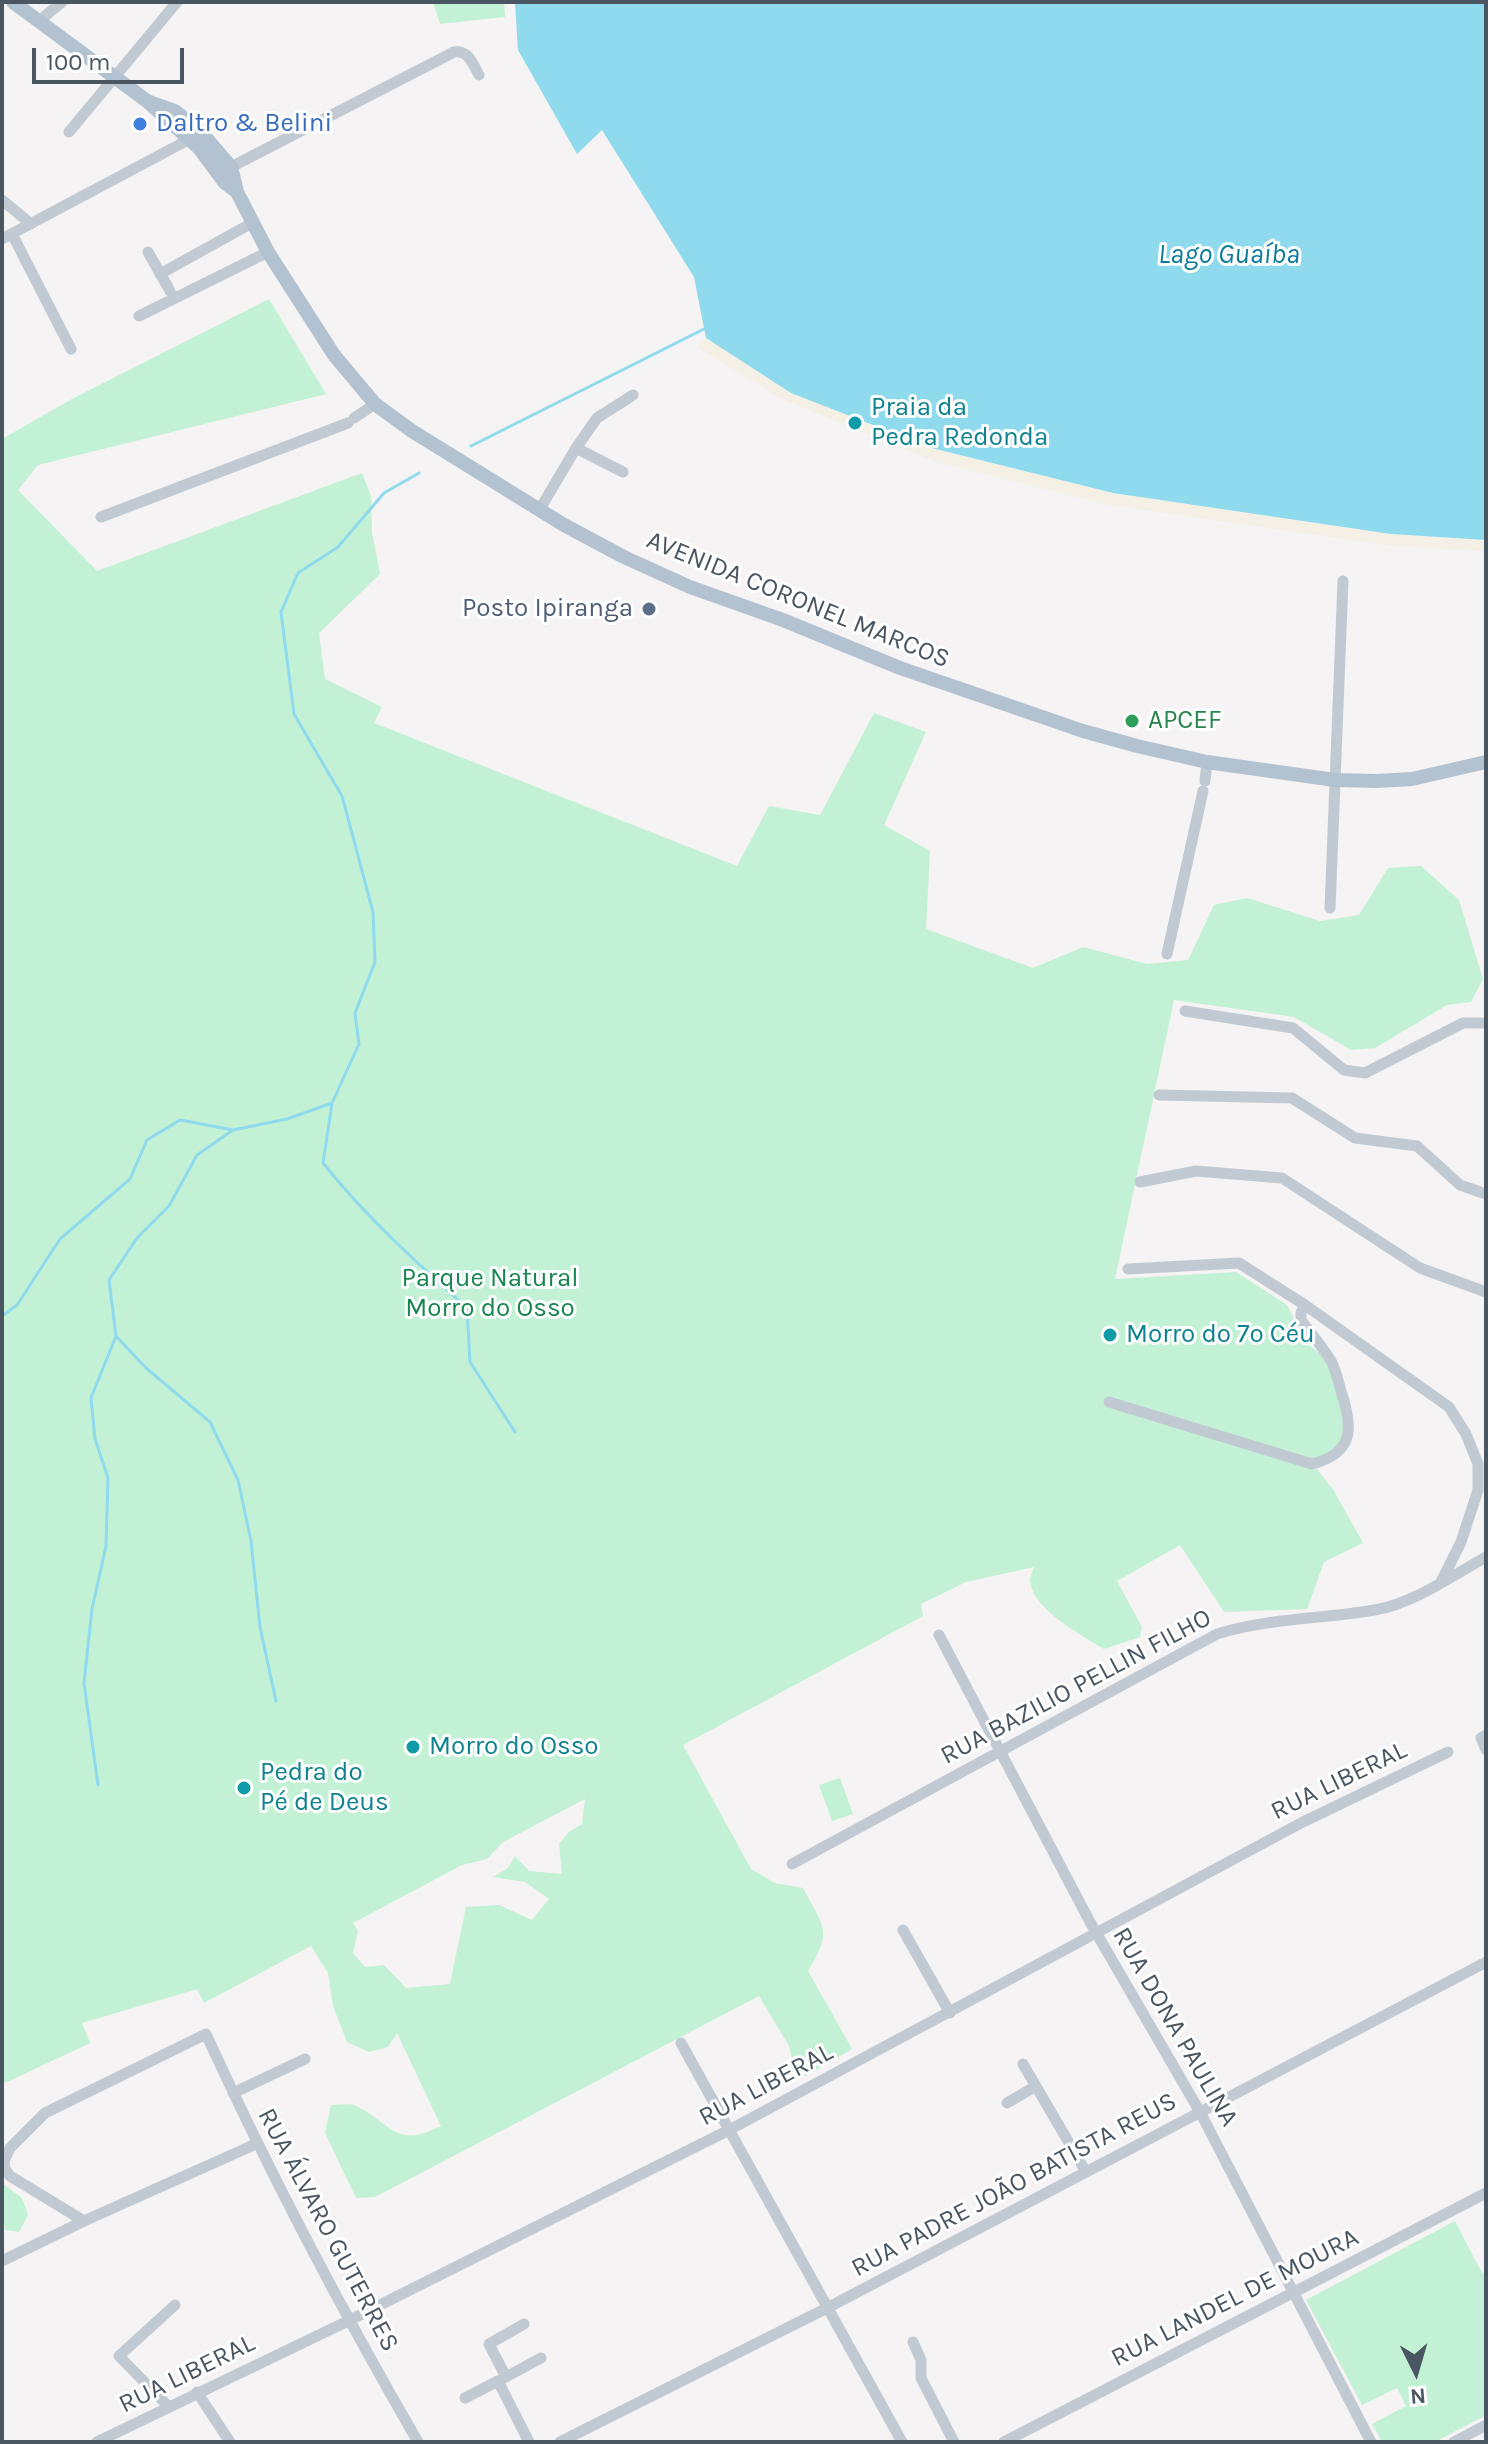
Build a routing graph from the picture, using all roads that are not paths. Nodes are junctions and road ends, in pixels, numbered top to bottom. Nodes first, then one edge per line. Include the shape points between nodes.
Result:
1 (13, 2) edge
2 (62, 2) edge
3 (177, 2) edge
4 (39, 21) junction
5 (479, 75) dead end
6 (114, 76) junction
7 (147, 101) junction
8 (186, 120) junction
9 (69, 132) dead end
10 (190, 139) junction
11 (231, 167) junction
12 (237, 192) junction
13 (2, 200) edge
14 (252, 223) junction
15 (31, 224) junction
16 (7, 237) edge
17 (148, 252) dead end
18 (268, 252) junction
19 (160, 274) junction
20 (170, 291) dead end
21 (139, 316) dead end
22 (71, 349) dead end
23 (633, 395) dead end
24 (375, 404) junction
25 (576, 448) junction
26 (623, 472) dead end
27 (540, 509) junction
28 (101, 517) dead end
29 (1343, 581) dead end
30 (1207, 762) junction
31 (1486, 762) edge
32 (1335, 780) junction
33 (1330, 908) dead end
34 (1167, 954) dead end
35 (1185, 1011) dead end
36 (1486, 1023) edge
37 (1159, 1095) dead end
38 (1140, 1182) dead end
39 (1486, 1194) edge
40 (1128, 1269) dead end
41 (1486, 1292) edge
42 (1305, 1305) junction
43 (1109, 1402) dead end
44 (1486, 1557) edge
45 (1441, 1582) junction
46 (939, 1635) dead end
47 (1484, 1736) edge
48 (1486, 1750) edge
49 (1001, 1752) junction
50 (1448, 1752) dead end
51 (792, 1864) dead end
52 (903, 1930) dead end
53 (1097, 1935) junction
54 (1486, 1962) edge
55 (950, 2013) junction
56 (681, 2043) dead end
57 (305, 2059) dead end
58 (1023, 2064) dead end
59 (1036, 2086) junction
60 (233, 2093) junction
61 (1007, 2103) dead end
62 (1200, 2112) junction
63 (731, 2129) junction
64 (256, 2144) junction
65 (1086, 2172) junction
66 (1486, 2193) edge
67 (84, 2221) junction
68 (2, 2261) edge
69 (1294, 2293) junction
70 (175, 2305) dead end
71 (829, 2307) junction
72 (348, 2321) junction
73 (524, 2324) dead end
74 (913, 2342) dead end
75 (541, 2358) dead end
76 (502, 2379) junction
77 (197, 2392) junction
78 (465, 2398) dead end
79 (168, 2406) junction
80 (1486, 2425) edge
81 (97, 2442) edge
82 (230, 2442) edge
83 (418, 2442) edge
84 (529, 2442) edge
85 (560, 2442) edge
86 (902, 2442) edge
87 (954, 2442) edge
88 (1004, 2442) edge
89 (1371, 2442) edge
90 (1454, 2442) edge

1 - 4 main road, AVENIDA CORONEL MARCOS
2 - 4 street
3 - 6 street
4 - 6 main road, AVENIDA CORONEL MARCOS
5 - 11 street via 468,55 454,52
6 - 7 main road, AVENIDA CORONEL MARCOS
6 - 9 street
7 - 8 main road, AVENIDA CORONEL MARCOS
7 - 10 main road, AVENIDA CORONEL MARCOS
8 - 10 street
8 - 11 main road, AVENIDA CORONEL MARCOS
10 - 12 main road, AVENIDA CORONEL MARCOS
10 - 15 street
11 - 12 main road, AVENIDA CORONEL MARCOS
12 - 14 main road, AVENIDA CORONEL MARCOS
13 - 15 street
14 - 18 main road, AVENIDA CORONEL MARCOS
14 - 19 street
15 - 16 street
16 - 22 street
17 - 19 street
18 - 21 street
18 - 24 main road, AVENIDA CORONEL MARCOS via 334,355
19 - 20 street
23 - 25 street via 597,418
24 - 27 main road, AVENIDA CORONEL MARCOS
24 - 28 street via 351,420
25 - 26 street
25 - 27 street
27 - 30 main road, AVENIDA CORONEL MARCOS via 677,581 900,668 1083,731
29 - 32 street
30 - 32 main road, AVENIDA CORONEL MARCOS
30 - 34 street
31 - 32 main road, AVENIDA CORONEL MARCOS via 1412,779
32 - 33 street
35 - 36 street via 1293,1028 1344,1070 1365,1073 1463,1023
37 - 39 street via 1294,1098 1355,1138 1417,1146 1460,1185
38 - 41 street via 1196,1171 1282,1178 1420,1268
40 - 42 street via 1239,1263
42 - 43 street via 1301,1320 1332,1362 1350,1418 1338,1454 1312,1464
42 - 45 street via 1449,1407 1466,1434 1478,1464 1478,1490
44 - 45 street, RUA BAZILIO PELLIN FILHO
45 - 49 street, RUA BAZILIO PELLIN FILHO via 1377,1610 1245,1625 1217,1634
46 - 49 street, RUA DONA PAULINA
47 - 48 street
49 - 51 street, RUA BAZILIO PELLIN FILHO
49 - 53 street, RUA DONA PAULINA
50 - 53 street, RUA LIBERAL via 1301,1823
52 - 55 street
53 - 55 street, RUA LIBERAL
53 - 62 street, RUA DONA PAULINA
54 - 62 street, RUA PADRE JOÃO BATISTA REUS
55 - 63 street, RUA LIBERAL
56 - 63 street
57 - 60 street
58 - 59 street
59 - 61 street
59 - 65 street
60 - 64 street, RUA ÁLVARO GUTERRES
60 - 67 street, RUA ÁLVARO GUTERRES via 206,2034 45,2113 10,2148 5,2169
62 - 65 street, RUA PADRE JOÃO BATISTA REUS
62 - 69 street, RUA DONA PAULINA
63 - 71 street
63 - 72 street, RUA LIBERAL
64 - 67 street
64 - 72 street, RUA ÁLVARO GUTERRES
65 - 71 street, RUA PADRE JOÃO BATISTA REUS
66 - 69 street, RUA LANDEL DE MOURA
67 - 68 street
69 - 88 street, RUA LANDEL DE MOURA
69 - 89 street, RUA DONA PAULINA
70 - 79 street via 119,2356
71 - 85 street, RUA PADRE JOÃO BATISTA REUS
71 - 86 street
72 - 77 street, RUA LIBERAL
72 - 83 street, RUA ÁLVARO GUTERRES
73 - 76 street via 489,2344
74 - 87 street via 921,2378
75 - 76 street
76 - 78 street
76 - 84 street
77 - 79 street, RUA LIBERAL
77 - 82 street
79 - 81 street, RUA LIBERAL
80 - 90 street

